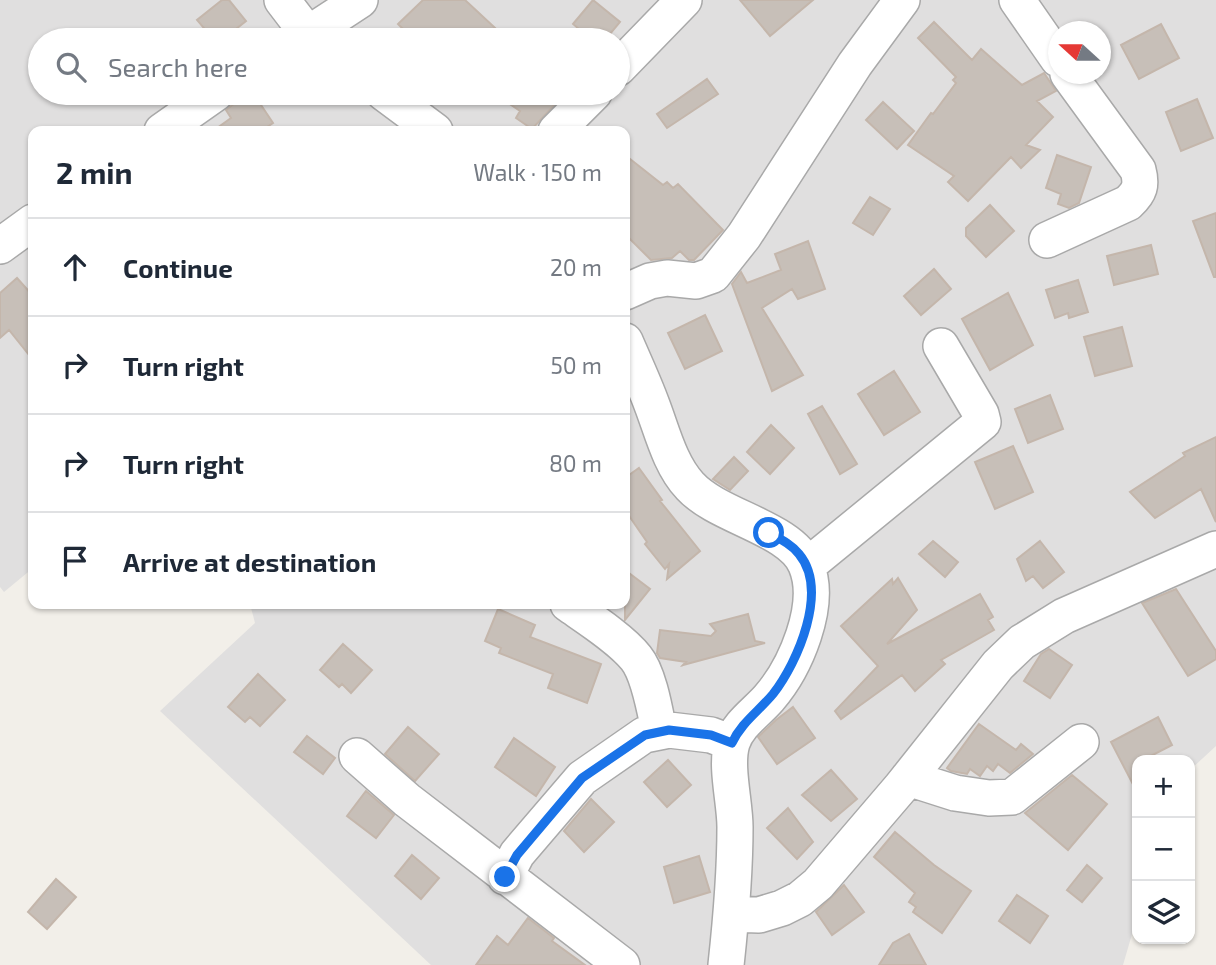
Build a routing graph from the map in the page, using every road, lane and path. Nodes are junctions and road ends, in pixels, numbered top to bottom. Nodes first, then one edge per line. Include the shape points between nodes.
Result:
1 (282, 0) edge
2 (360, 0) edge
3 (684, 0) edge
4 (902, 0) edge
5 (1017, 0) edge
6 (300, 28) edge
7 (321, 28) edge
8 (1048, 44) edge
9 (630, 56) edge
10 (1075, 84) edge
11 (199, 105) edge
12 (400, 105) edge
13 (582, 105) edge
14 (169, 126) edge
15 (428, 126) edge
16 (561, 126) edge
17 (28, 226) edge
18 (1047, 240) dead end
19 (0, 246) edge
20 (630, 290) edge
21 (941, 346) dead end
22 (630, 352) edge
23 (1216, 549) edge
24 (807, 566) junction
25 (575, 609) edge
26 (659, 731) junction
27 (1081, 742) dead end
28 (732, 743) junction
29 (357, 756) dead end
30 (908, 778) junction
31 (505, 877) junction
32 (731, 915) junction
33 (622, 965) edge
34 (726, 965) edge

1 - 6 street
2 - 7 street
3 - 9 street
4 - 20 street via 713,275 696,281 650,281
5 - 8 street
10 - 18 street via 1138,170 1141,183 1128,203
11 - 14 street
12 - 15 street
13 - 16 street
17 - 19 street
21 - 24 street via 983,422
22 - 24 street via 677,469 688,484 700,496 788,543
23 - 30 street via 1064,616 1022,642 998,665
24 - 28 street via 809,609 795,659
25 - 26 street via 637,659 653,697
26 - 28 street via 711,735
26 - 31 street via 645,735 582,778 517,855
27 - 30 street via 1012,797 955,793
28 - 32 street
29 - 31 street
30 - 32 street via 800,899 759,915
31 - 33 street
32 - 34 street

